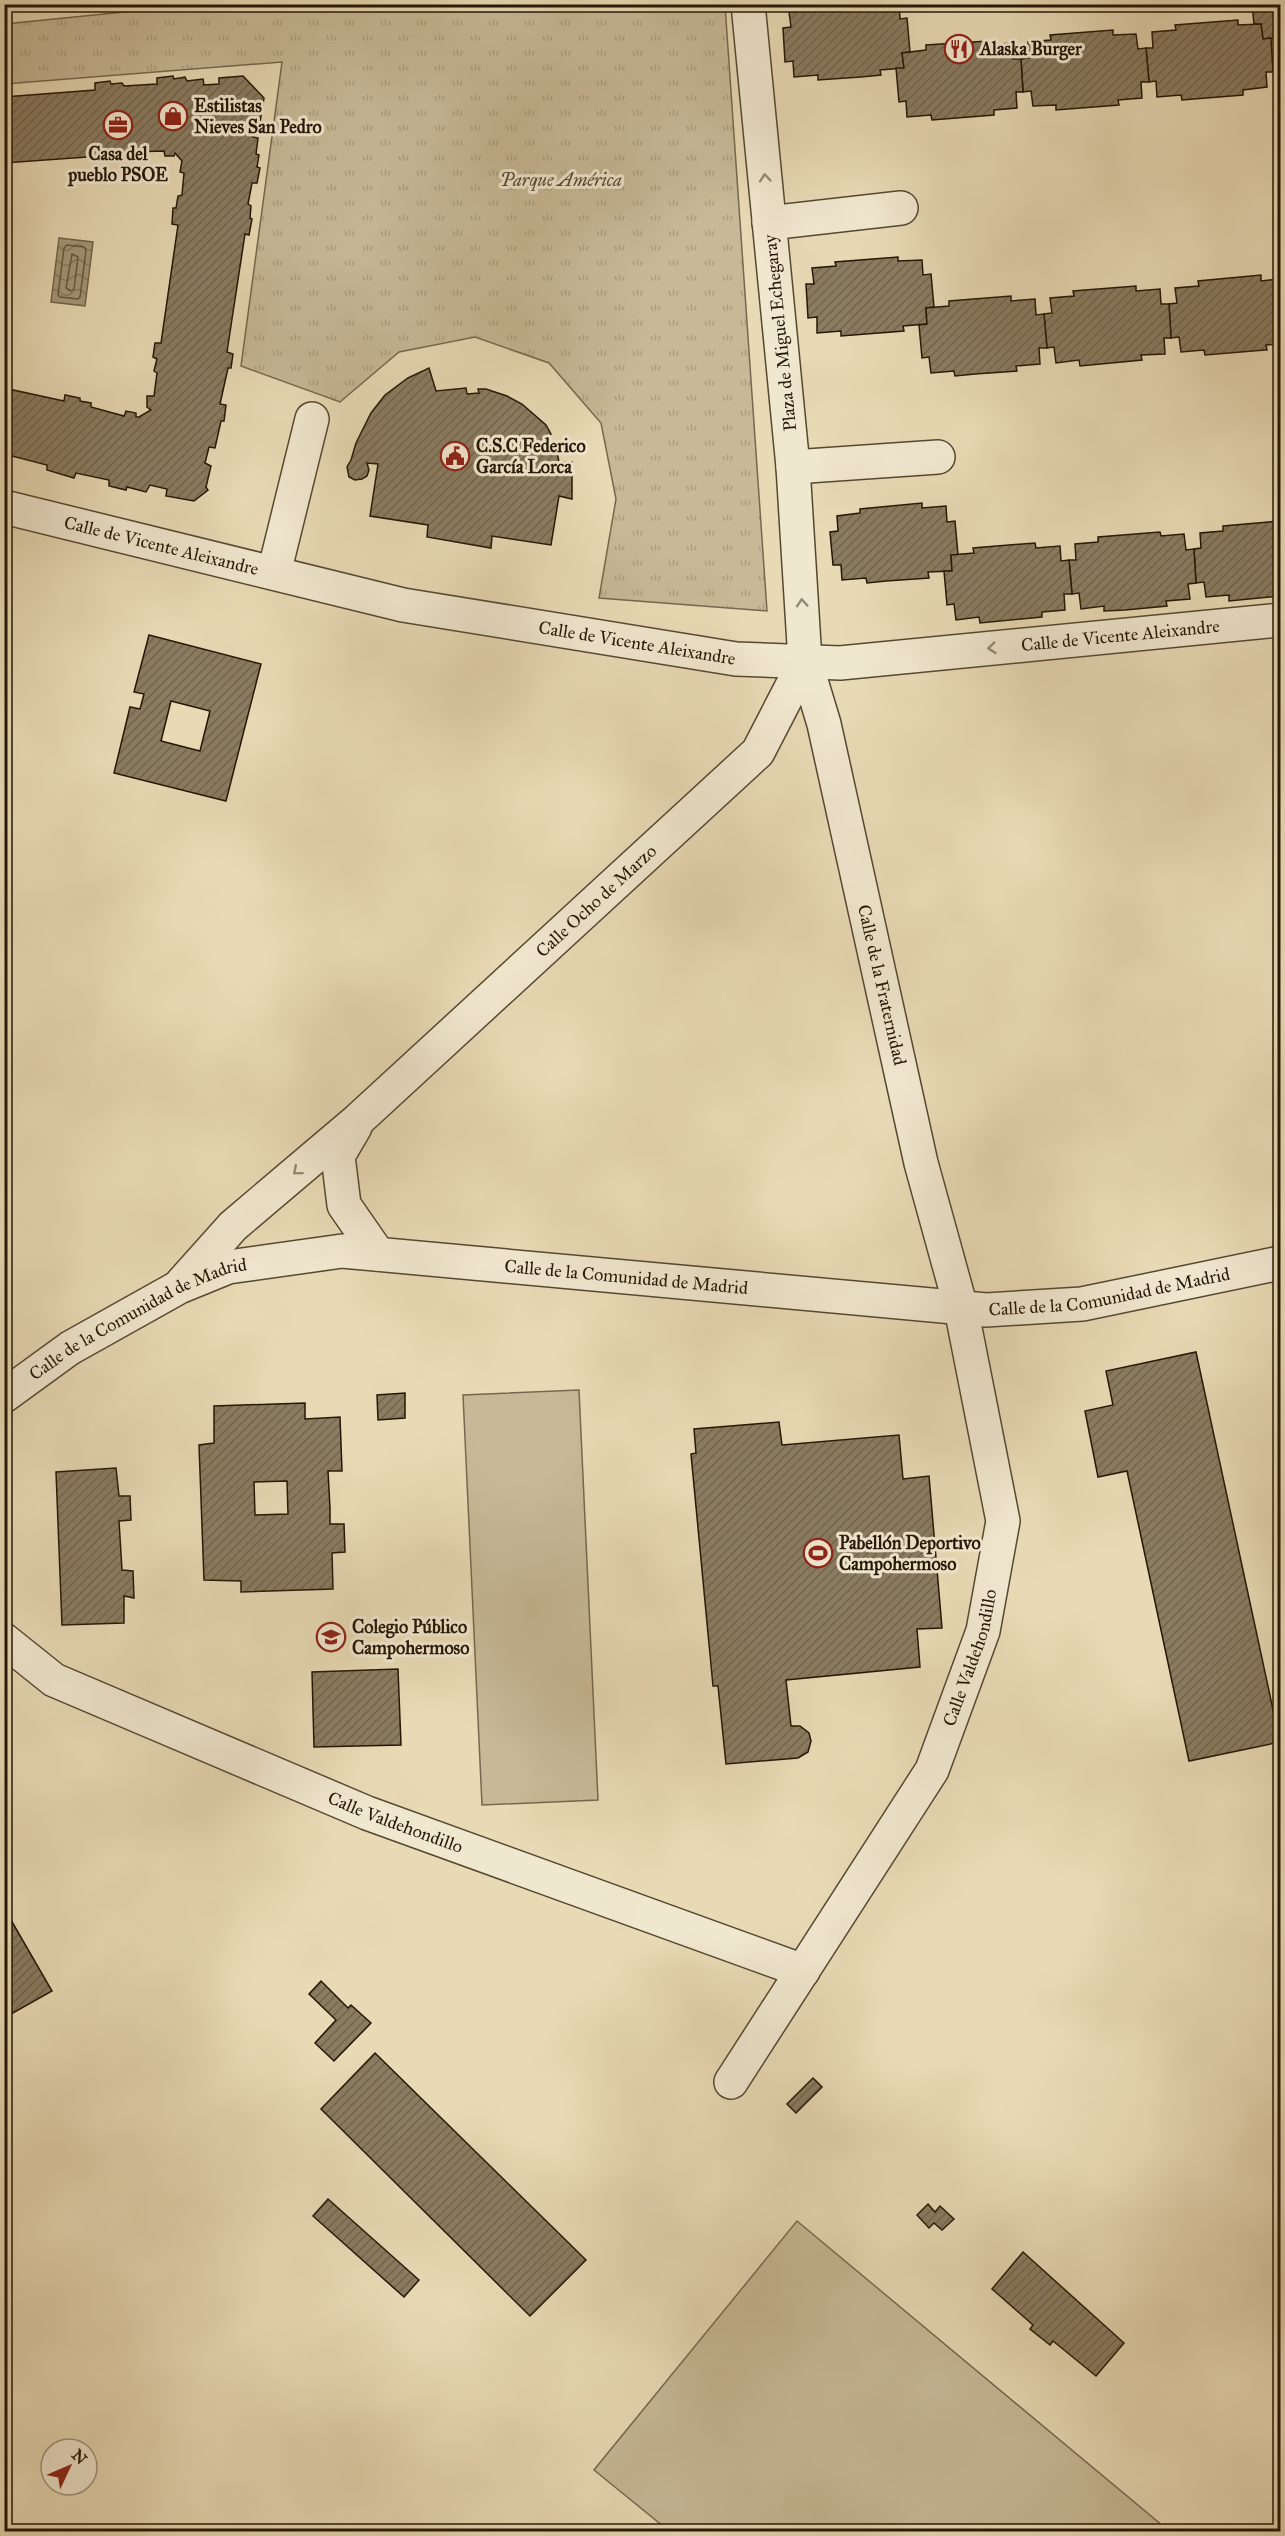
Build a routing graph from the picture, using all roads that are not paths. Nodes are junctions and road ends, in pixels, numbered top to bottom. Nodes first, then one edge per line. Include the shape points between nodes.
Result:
1 (748, 4) edge
2 (901, 208) dead end
3 (769, 223) junction
4 (312, 419) dead end
5 (938, 457) dead end
6 (793, 467) junction
7 (4, 507) edge
8 (274, 573) junction
9 (1281, 620) edge
10 (805, 661) junction
11 (358, 1120) junction
12 (378, 1254) junction
13 (1281, 1263) edge
14 (179, 1287) junction
15 (961, 1308) junction
16 (4, 1396) edge
17 (4, 1640) edge
18 (803, 1971) junction
19 (731, 2082) dead end

3 -> 1 street, Plaza de Miguel Echegaray
2 - 3 street
3 - 6 street, Plaza de Miguel Echegaray
4 - 8 street
5 - 6 street
10 -> 6 street, Plaza de Miguel Echegaray
7 - 8 street, Calle de Vicente Aleixandre
8 - 10 street, Calle de Vicente Aleixandre via 403,605 736,659
9 -> 10 street, Calle de Vicente Aleixandre via 840,663
10 - 11 street, Calle Ocho de Marzo via 758,752
10 - 15 street, Calle de la Fraternidad via 824,724 921,1162
11 - 12 street, Calle Ocho de Marzo via 338,1156 344,1205
11 -> 14 street, Calle Ocho de Marzo via 232,1226
12 - 14 street, Calle de la Comunidad de Madrid via 342,1251 228,1268
12 - 15 street, Calle de la Comunidad de Madrid
13 - 15 street, Calle de la Comunidad de Madrid via 1082,1304
14 - 16 street, Calle de la Comunidad de Madrid via 70,1348
15 - 18 street, Calle Valdehondillo via 1003,1521 983,1631 932,1770
17 - 18 street, Calle Valdehondillo via 54,1680 368,1813
18 - 19 street, Calle Valdehondillo

